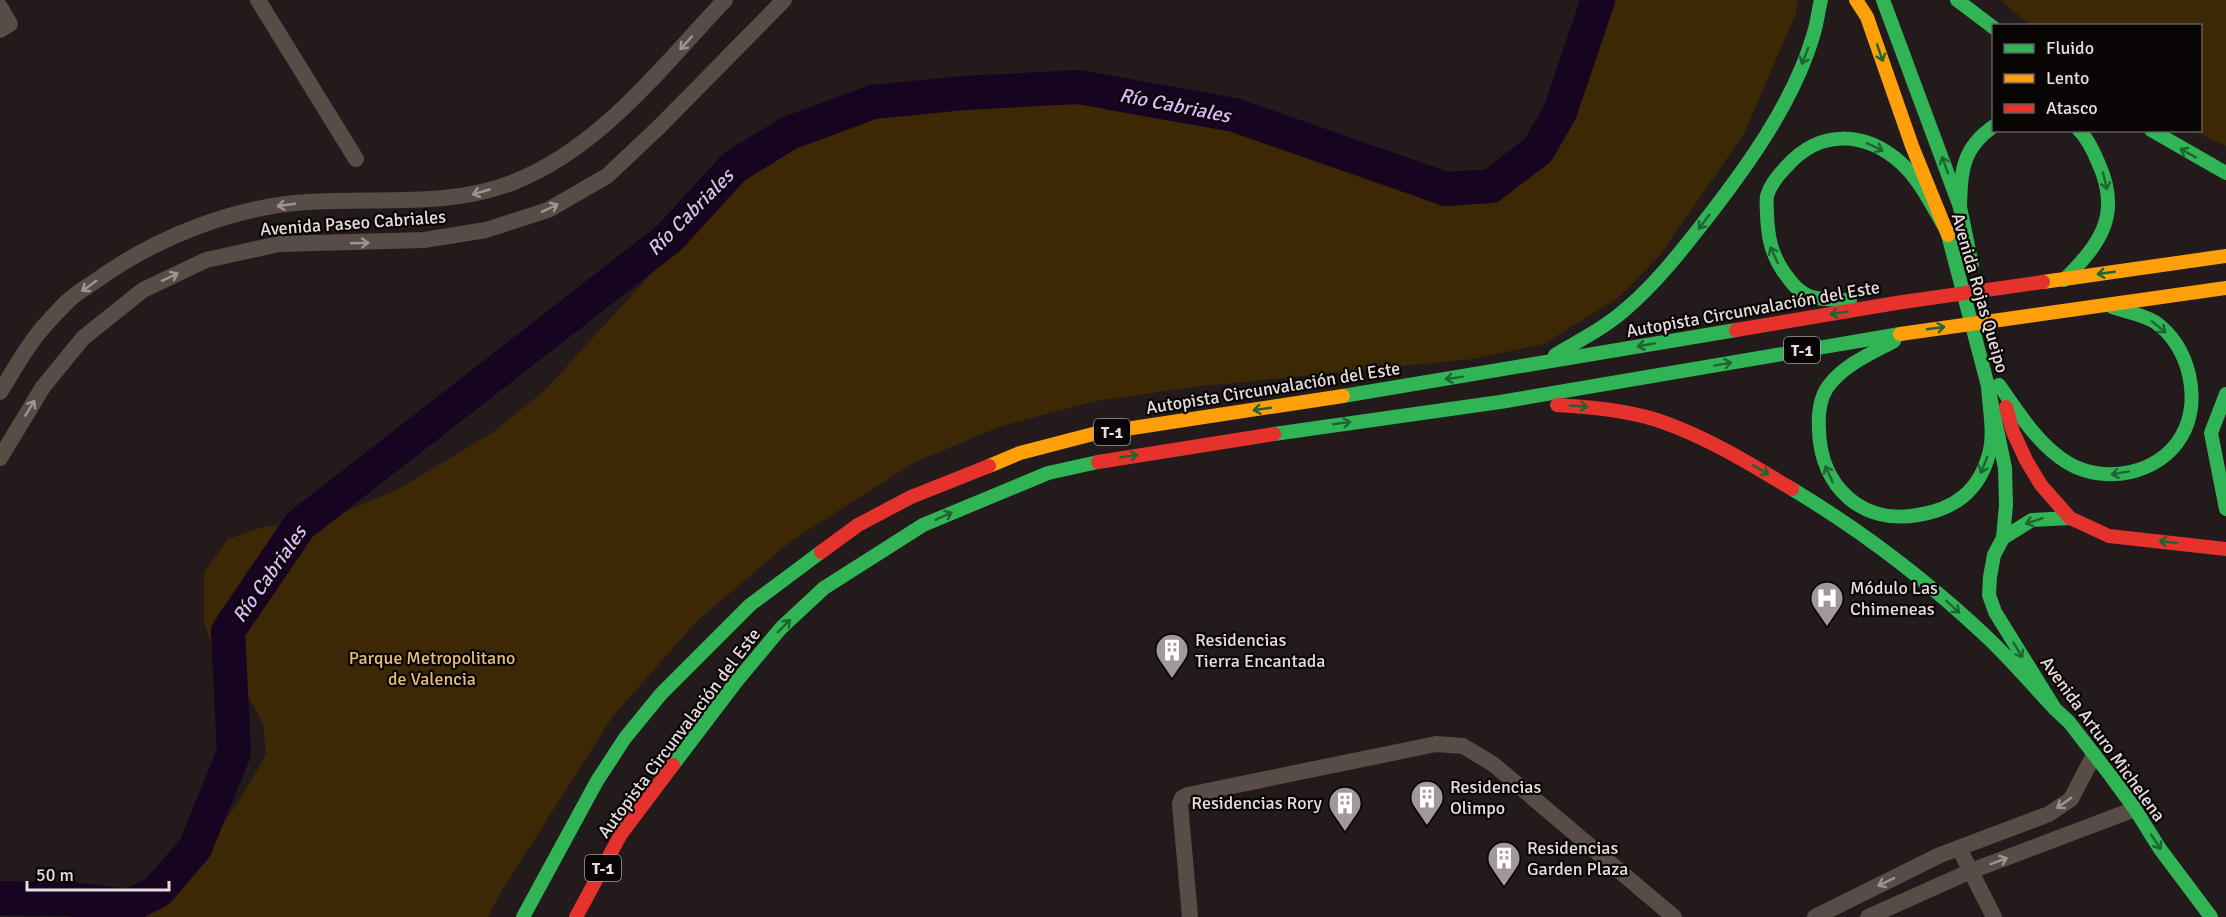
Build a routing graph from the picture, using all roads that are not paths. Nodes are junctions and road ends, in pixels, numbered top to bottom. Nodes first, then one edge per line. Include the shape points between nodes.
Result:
1 (258, 0) edge
2 (725, 0) edge
3 (784, 0) edge
4 (1821, 0) edge
5 (1856, 0) edge
6 (1884, 0) edge
7 (1957, 0) edge
8 (1992, 26) edge
9 (1992, 127) edge
10 (2080, 132) edge
11 (2154, 132) edge
12 (356, 159) dead end
13 (2226, 173) edge
14 (1960, 207) junction
15 (1947, 231) junction
16 (2226, 256) edge
17 (2064, 280) junction
18 (2226, 288) edge
19 (1896, 303) junction
20 (2106, 305) junction
21 (1909, 332) junction
22 (1542, 363) junction
23 (1993, 385) junction
24 (0, 392) edge
25 (2226, 394) edge
26 (1500, 402) junction
27 (0, 458) edge
28 (2226, 509) edge
29 (2070, 518) junction
30 (2003, 538) junction
31 (2226, 549) edge
32 (2055, 708) junction
33 (2094, 755) junction
34 (2135, 809) junction
35 (1959, 848) junction
36 (1971, 871) junction
37 (523, 917) edge
38 (576, 917) edge
39 (1190, 917) edge
40 (1674, 917) edge
41 (1815, 917) edge
42 (1868, 917) edge
43 (1994, 917) edge
44 (2211, 917) edge

1 - 12 street
2 -> 24 street, Avenida Paseo Cabriales via 658,73 590,138 554,164 512,183 465,196 307,202 266,208 155,243 70,299 30,344
27 -> 3 street, Avenida Paseo Cabriales via 43,387 83,338 143,290 206,260 279,244 424,240 486,230 548,210 607,176
4 -> 22 main road via 1805,56 1784,102 1722,198 1682,251 1632,303
5 -> 15 main road, Avenida Rojas Queipo via 1867,16 1912,146
14 -> 6 main road, Avenida Rojas Queipo
7 - 8 main road
9 - 14 main road via 1982,132 1969,148 1960,173
10 -> 17 main road via 2104,174 2110,204 2108,221 2096,246
13 -> 11 main road
14 - 23 main road, Avenida Rojas Queipo
19 -> 15 main road via 1810,297 1791,283 1767,240 1767,198 1780,171 1814,146 1833,139 1854,139 1895,158 1913,178
15 - 23 main road, Avenida Rojas Queipo
16 -> 17 main road, Autopista Circunvalación del Este / T-1
17 - 19 main road, Autopista Circunvalación del Este / T-1
18 - 20 main road, Autopista Circunvalación del Este / T-1
19 -> 22 main road, Autopista Circunvalación del Este / T-1
21 -> 20 main road, Autopista Circunvalación del Este / T-1
20 -> 23 main road via 2153,321 2175,341 2185,359 2189,414 2181,437 2162,458 2142,469 2114,476 2090,473 2050,450
23 -> 21 main road via 1989,452 1981,473 1957,503 1916,517 1867,510 1849,500 1835,487 1825,469 1819,443 1818,417 1824,391 1843,371
26 -> 21 main road, Autopista Circunvalación del Este / T-1
22 -> 37 main road, Autopista Circunvalación del Este / T-1 via 1093,434 1020,453 911,496 858,525 750,605 661,694 625,738 597,782
23 - 29 main road, Avenida Rojas Queipo via 2026,460 2041,485
23 - 30 main road, Avenida Rojas Queipo via 2005,468
25 - 28 main road via 2211,433
26 -> 32 main road via 1600,407 1657,420 1721,447 1827,510 1938,593
38 -> 26 main road, Autopista Circunvalación del Este / T-1 via 621,834 781,628 824,588 923,525 1048,473 1099,462
29 -> 30 main road via 2032,520
31 -> 29 main road via 2109,536
30 -> 32 main road, Avenida Arturo Michelena via 1994,555 1989,595 1995,612
32 - 33 main road, Avenida Arturo Michelena
33 - 34 main road, Avenida Arturo Michelena
33 -> 35 street via 2072,799 2049,814
36 -> 34 street
34 -> 44 main road, Avenida Arturo Michelena
35 - 36 street
35 -> 41 street
36 - 42 street
36 - 43 street
39 - 40 street via 1182,798 1436,744 1463,746 1492,764

